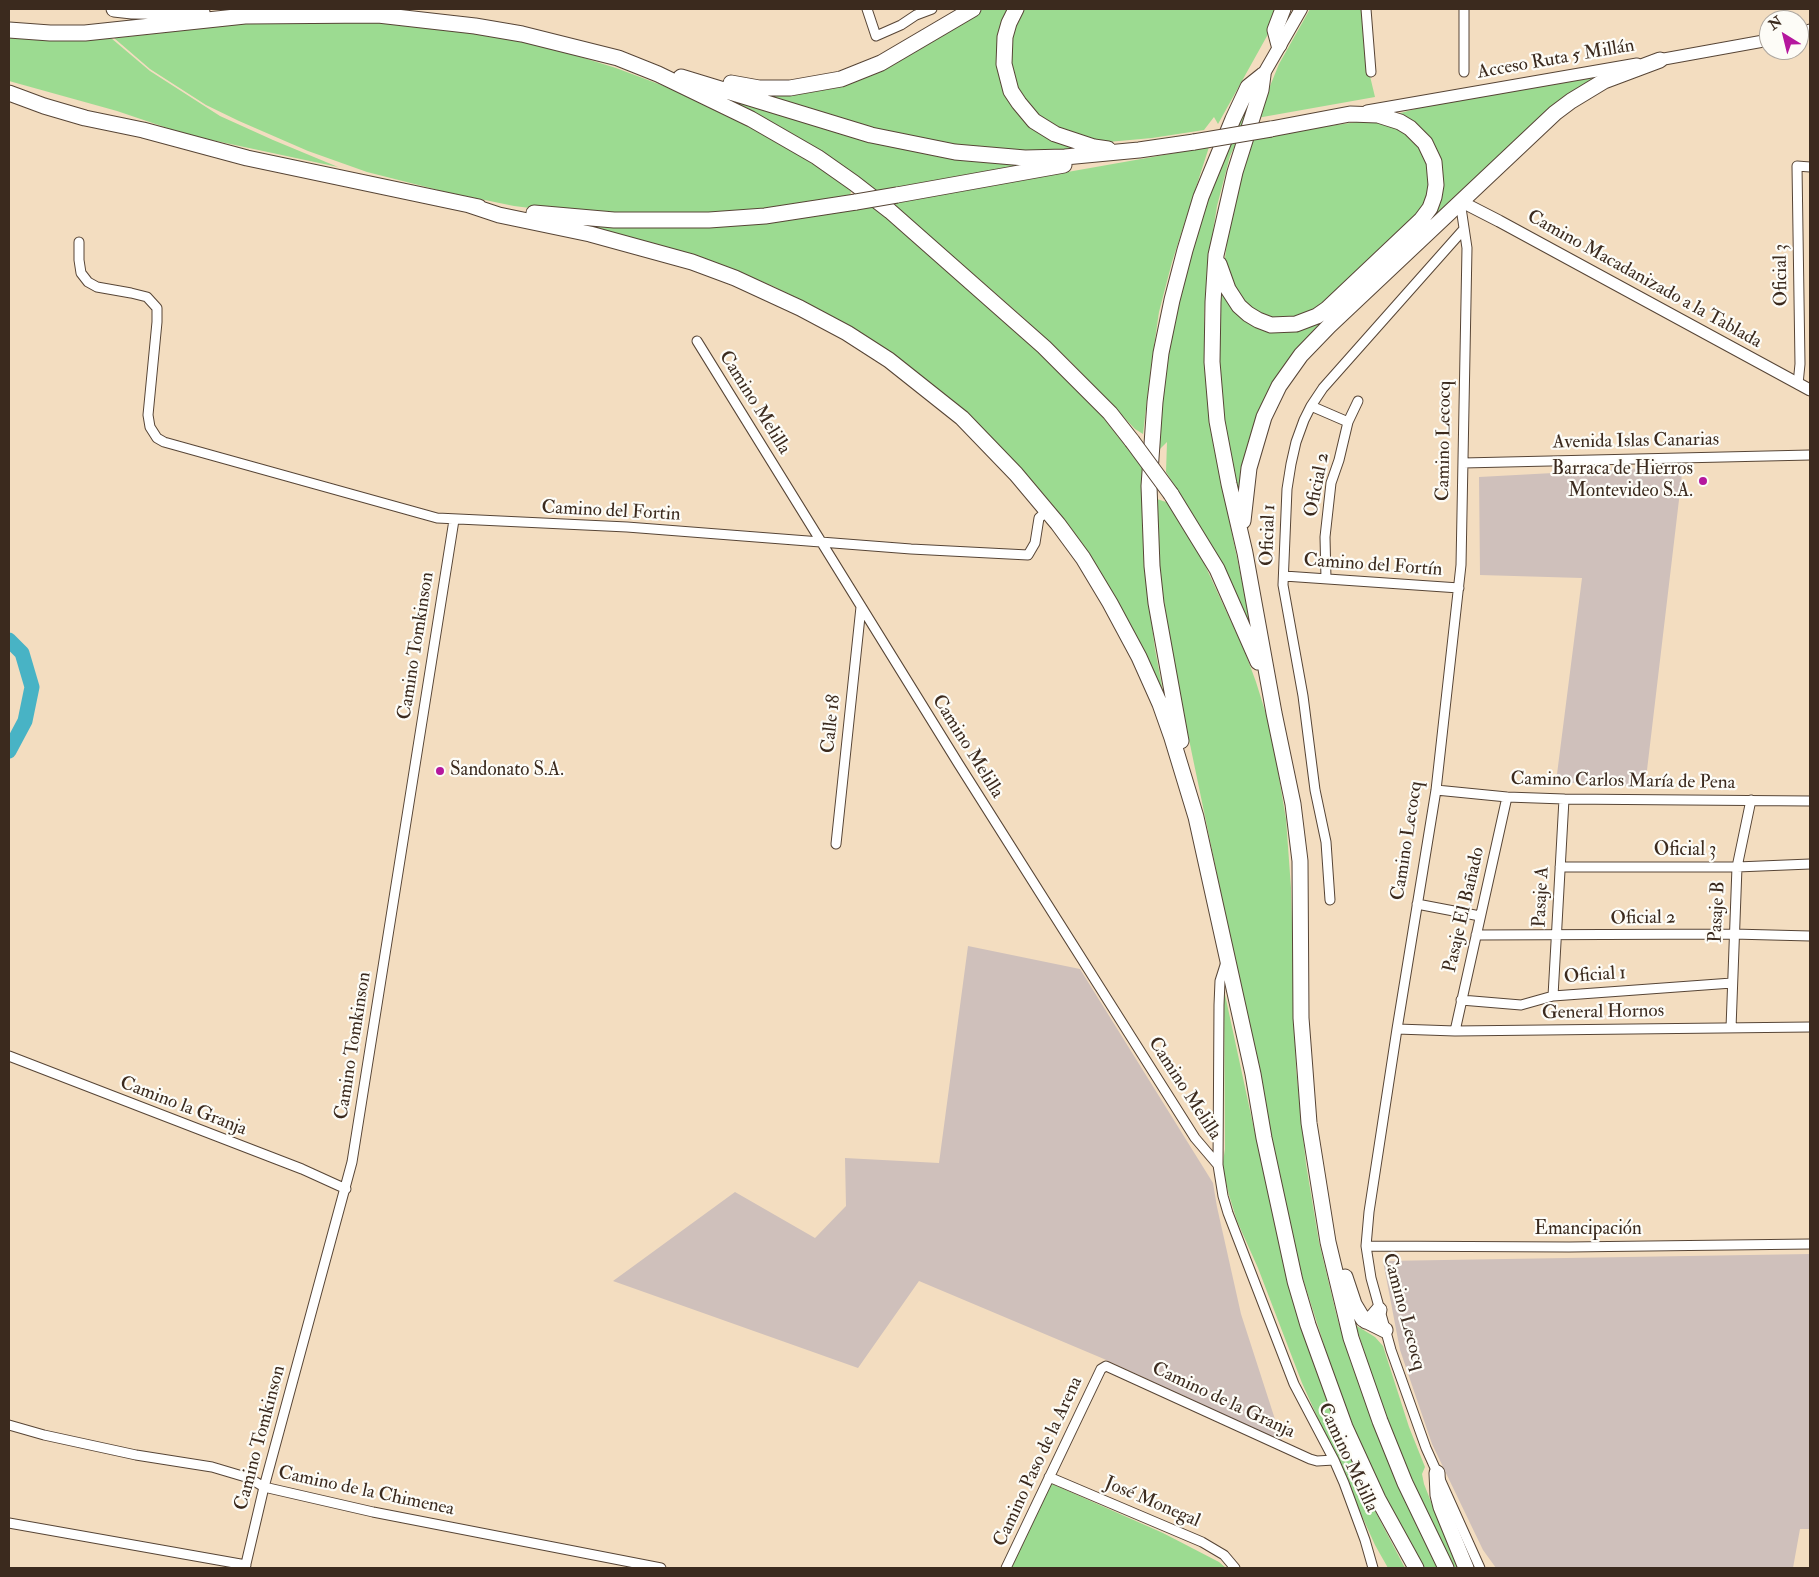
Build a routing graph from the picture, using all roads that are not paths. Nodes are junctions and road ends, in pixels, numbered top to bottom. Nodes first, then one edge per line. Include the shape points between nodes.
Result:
1 (114, 9) edge
2 (867, 9) edge
3 (932, 9) edge
4 (972, 9) edge
5 (1016, 9) edge
6 (1283, 9) edge
7 (1301, 9) edge
8 (1366, 9) edge
9 (1464, 9) edge
10 (227, 17) junction
11 (9, 30) edge
12 (1759, 42) edge
13 (1279, 45) junction
14 (618, 58) junction
15 (1660, 60) junction
16 (1371, 72) dead end
17 (1464, 72) dead end
18 (1263, 75) junction
19 (9, 93) edge
20 (9, 101) edge
21 (44, 106) junction
22 (1350, 114) junction
23 (1139, 150) junction
24 (1810, 167) edge
25 (1460, 201) junction
26 (469, 206) junction
27 (1464, 229) junction
28 (79, 242) dead end
29 (1216, 255) junction
30 (697, 341) dead end
31 (1798, 384) junction
32 (1810, 390) edge
33 (1358, 401) dead end
34 (1311, 406) junction
35 (1348, 422) junction
36 (1810, 455) edge
37 (1463, 463) junction
38 (1048, 511) junction
39 (454, 520) junction
40 (821, 542) junction
41 (1245, 553) junction
42 (1284, 576) junction
43 (1326, 580) junction
44 (1459, 588) junction
45 (861, 607) junction
46 (1274, 713) junction
47 (1436, 790) junction
48 (1507, 797) junction
49 (1564, 799) junction
50 (1751, 800) junction
51 (1810, 801) edge
52 (1193, 806) junction
53 (836, 844) dead end
54 (1810, 864) edge
55 (1737, 867) junction
56 (1560, 868) junction
57 (1330, 900) dead end
58 (1417, 904) junction
59 (1480, 916) junction
60 (1733, 934) junction
61 (1476, 935) junction
62 (1556, 936) junction
63 (1810, 936) edge
64 (1227, 960) junction
65 (1732, 982) junction
66 (1553, 996) junction
67 (1461, 1000) junction
68 (1810, 1027) edge
69 (1731, 1028) junction
70 (1397, 1029) junction
71 (1455, 1031) junction
72 (9, 1056) edge
73 (1218, 1165) junction
74 (1318, 1184) junction
75 (346, 1189) junction
76 (1810, 1244) edge
77 (1366, 1246) junction
78 (1379, 1310) junction
79 (1366, 1321) junction
80 (1385, 1330) junction
81 (1101, 1369) joint
82 (9, 1425) edge
83 (1334, 1460) junction
84 (1437, 1473) junction
85 (1049, 1477) junction
86 (264, 1487) junction
87 (9, 1523) edge
88 (245, 1567) edge
89 (661, 1568) edge
90 (1006, 1568) edge
91 (1235, 1568) edge
92 (1372, 1568) edge
93 (1416, 1568) edge
94 (1446, 1568) edge
95 (1466, 1568) edge
96 (1480, 1568) edge

1 - 10 highway via 216,12
2 - 3 street via 876,36
4 - 14 highway via 866,71 814,85 759,88
5 - 23 highway via 1005,37 1004,64 1012,92 1026,112 1045,129 1094,148
6 - 13 highway via 1275,30
7 - 13 main road
8 - 16 street
9 - 17 street
10 - 11 highway via 85,32
10 - 14 highway via 378,15 429,20 522,34
12 - 15 main road, Acceso Ruta 5 Millán
13 - 18 main road
14 - 23 highway via 871,135 955,152 1057,158
14 - 46 highway, bridge via 752,119 817,157 897,217 1044,347 1110,413 1171,494 1217,569 1262,670
15 - 22 main road, Acceso Ruta 5 Millán
15 - 25 highway via 1604,82 1571,100
18 - 29 highway via 1235,172
18 - 52 highway via 1248,87 1201,197 1172,300 1155,402 1149,486 1152,566
19 - 21 highway
20 - 21 highway via 26,107
21 - 26 highway via 238,156
22 - 23 highway, bridge
22 - 29 highway via 1389,118 1410,128 1425,143 1434,162 1436,185 1430,208 1421,220 1327,308 1317,316 1296,324 1271,325 1248,314 1228,289
23 - 26 highway, bridge via 765,216 614,220
24 - 31 street, Oficial 3 via 1797,166
25 - 27 street, Camino Lecocq
25 - 31 main road, Camino Macadanizado a la Tablada
25 - 41 highway via 1313,342 1279,386 1264,417 1249,468 1243,516
26 - 38 highway via 692,262 800,308 847,333 936,396 1000,456
27 - 34 street, Oficial 1 via 1335,373
27 - 37 street, Camino Lecocq via 1467,248
28 - 39 street, Camino del Fortin via 81,273 88,282 97,287 147,297 157,308 148,409 154,435 164,442
29 - 41 highway via 1212,328 1215,395 1222,448
30 - 40 street, Camino Melilla
31 - 32 main road, Camino Macadanizado a la Tablada
33 - 35 street, Oficial 2
34 - 35 street
34 - 42 street, Oficial 1 via 1296,442 1287,489
35 - 43 street, Oficial 2 via 1330,495 1325,537
36 - 37 street, Avenida Islas Canarias
37 - 44 street, Camino Lecocq
38 - 40 street, Camino del Fortin via 1039,518 1035,543 1028,555
38 - 52 highway via 1083,558 1139,657 1160,704
39 - 40 street, Camino del Fortin
39 - 75 street, Camino Tomkinson
40 - 45 street, Camino Melilla
41 - 46 highway
42 - 43 street, Camino del Fortín
42 - 57 street, Oficial 1 via 1315,790 1326,842
43 - 44 street, Camino del Fortín
44 - 47 street, Camino Lecocq
45 - 53 street, Calle 18
45 - 73 street, Camino Melilla via 1190,1130
46 - 74 highway via 1294,804 1300,861 1301,1018 1309,1123
47 - 48 street, Camino Carlos María de Pena
47 - 58 street, Camino Lecocq
48 - 49 street, Camino Carlos María de Pena
48 - 59 street, Pasaje El Bañado
49 - 50 street, Camino Carlos María de Pena
49 - 56 street, Pasaje A
50 - 51 street, Camino Carlos María de Pena
50 - 55 street, Pasaje B
52 - 64 highway
54 - 55 street, Oficial 3
55 - 56 street, Oficial 3
55 - 60 street, Pasaje B
56 - 62 street, Pasaje A
58 - 59 street
58 - 70 street, Camino Lecocq
59 - 61 street, Pasaje El Bañado
60 - 62 street, Oficial 2
60 - 63 street, Oficial 2
60 - 65 street, Pasaje B
61 - 62 street, Oficial 2
61 - 67 street, Pasaje El Bañado
62 - 66 street, Pasaje A
64 - 73 street, Camino Melilla via 1220,981
64 - 93 highway via 1295,1281 1308,1325 1349,1435 1378,1499
65 - 66 street, Oficial 1
65 - 69 street, Pasaje B
66 - 67 street, Oficial 1 via 1520,1005
67 - 71 street, Pasaje El Bañado
68 - 69 street, General Hornos
69 - 71 street, General Hornos
70 - 71 street, General Hornos
70 - 77 street, Camino Lecocq
72 - 75 street, Camino la Granja via 310,1172
73 - 83 street, Camino Melilla via 1228,1213 1277,1344
74 - 79 highway via 1329,1204 1348,1288
74 - 94 highway via 1340,1299 1361,1369 1398,1467
75 - 86 street, Camino Tomkinson
76 - 77 street, Emancipación
77 - 78 street, Camino Lecocq
78 - 79 highway
78 - 80 street, Camino Lecocq
79 - 80 highway
80 - 84 street, Camino Lecocq
81 - 83 street, Camino de la Granja via 1110,1367 1317,1461
81 - 85 street, Camino Paso de la Arena
82 - 86 street, Camino de la Chimenea via 136,1455 212,1467 249,1478
83 - 92 street, Camino Melilla via 1365,1540
84 - 95 highway via 1441,1507
84 - 96 street, Camino Lecocq
85 - 90 street, Camino Paso de la Arena
85 - 91 street, José Monegal via 1202,1542 1224,1556
86 - 88 street, Camino Tomkinson
86 - 89 street, Camino de la Chimenea via 382,1514
87 - 88 street

